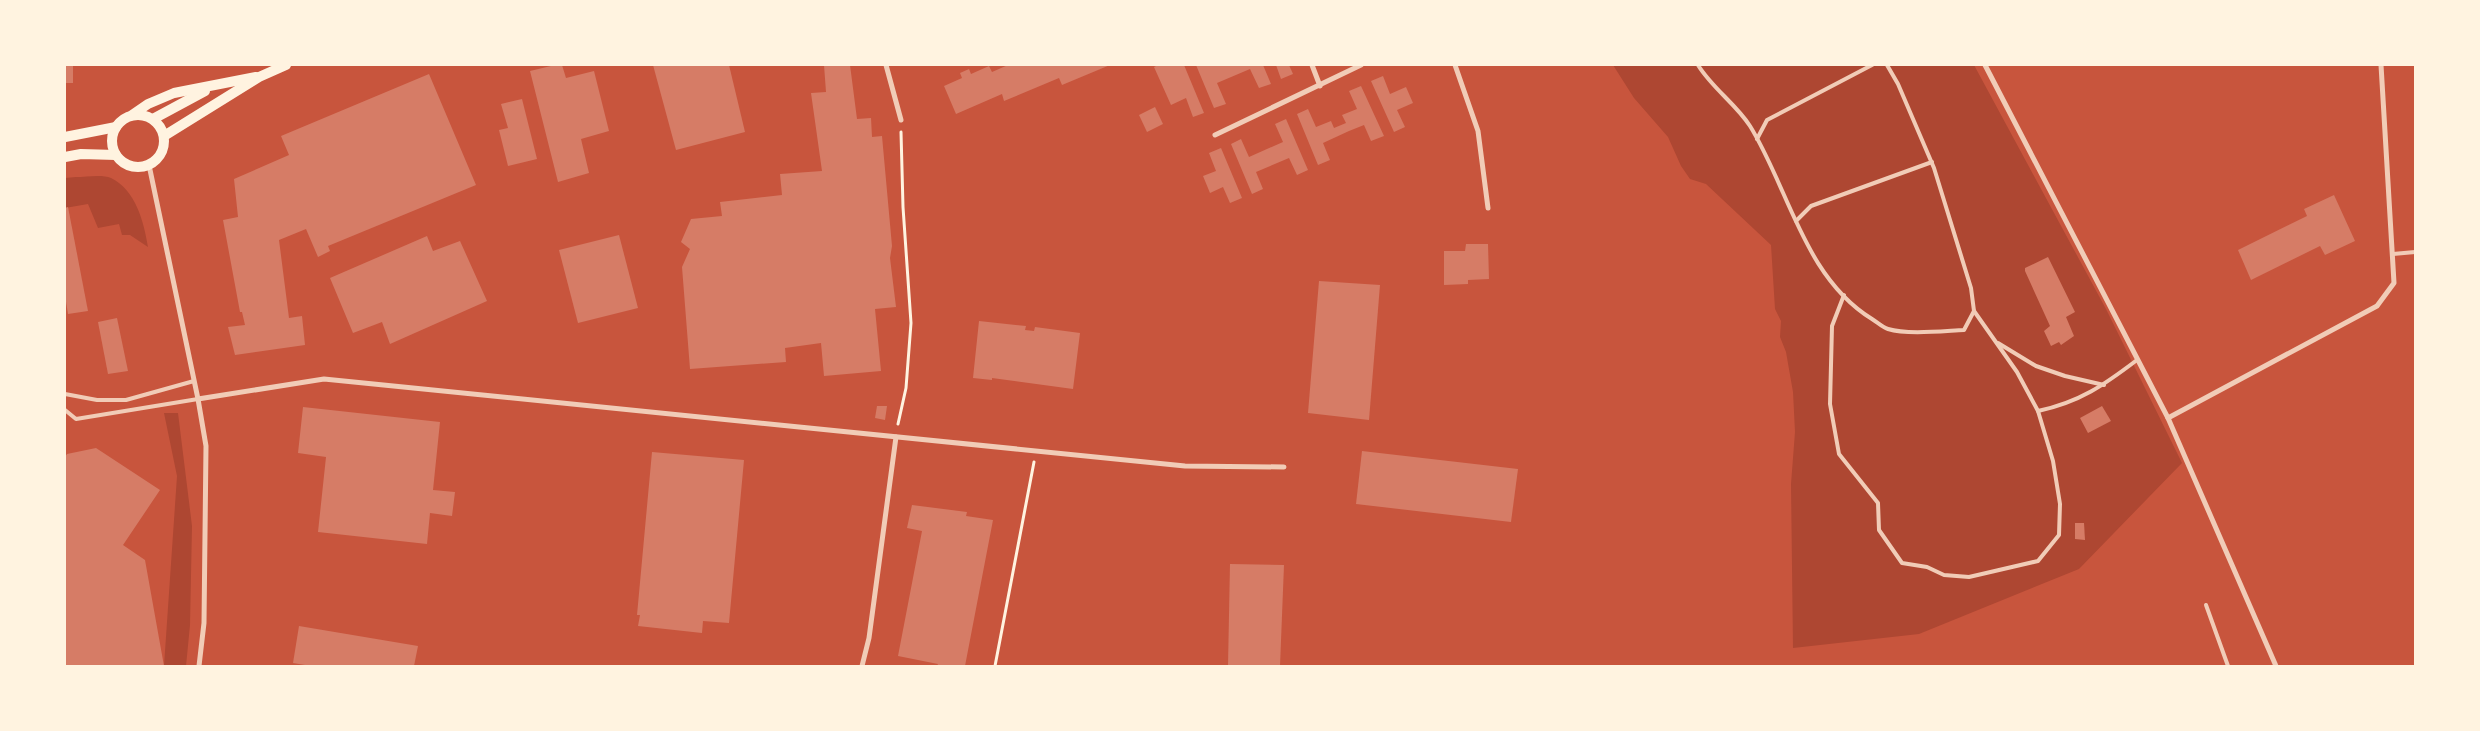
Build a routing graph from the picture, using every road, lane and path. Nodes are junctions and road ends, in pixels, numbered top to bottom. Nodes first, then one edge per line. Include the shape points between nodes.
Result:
1 (286, 65) edge
2 (886, 65) edge
3 (1312, 65) edge
4 (1361, 65) edge
5 (1455, 65) edge
6 (1698, 65) edge
7 (1872, 65) edge
8 (1887, 65) edge
9 (1985, 65) edge
10 (2381, 65) edge
11 (259, 76) junction
12 (1320, 86) junction
13 (212, 87) junction
14 (132, 115) junction
15 (152, 119) junction
16 (901, 120) joint
17 (116, 127) junction
18 (1215, 135) dead end
19 (164, 136) junction
20 (65, 137) edge
21 (1757, 139) junction
22 (116, 155) junction
23 (65, 157) edge
24 (1932, 162) junction
25 (149, 165) junction
26 (1488, 208) dead end
27 (1796, 221) junction
28 (2415, 252) edge
29 (2393, 254) junction
30 (1844, 295) junction
31 (1974, 311) junction
32 (1996, 342) junction
33 (2137, 360) junction
34 (194, 380) junction
35 (2104, 385) junction
36 (65, 394) edge
37 (198, 399) junction
38 (65, 410) edge
39 (2038, 411) junction
40 (2168, 418) junction
41 (896, 437) junction
42 (1036, 452) junction
43 (1284, 467) dead end
44 (2206, 605) dead end
45 (199, 666) edge
46 (862, 666) edge
47 (994, 666) edge
48 (2228, 666) edge
49 (2276, 666) edge

1 - 11 main road
2 - 16 street
3 - 12 street
4 - 12 street
5 - 26 street via 1478,131
6 - 21 lane via 1708,81 1749,124
7 - 21 lane via 1767,120
8 - 24 lane
9 - 33 street
10 - 29 street
11 - 13 main road
11 - 19 main road
12 - 18 street
13 - 14 main road via 174,93
13 - 15 main road
14 - 15 main road
14 - 17 main road
15 - 19 main road
16 - 41 path via 902,208 911,323 906,388
17 - 20 main road
17 - 22 main road via 112,141
19 - 25 main road via 161,153
21 - 27 lane
22 - 23 main road
22 - 25 main road via 127,165
24 - 27 lane via 1811,206
24 - 31 lane via 1971,288
25 - 34 street
27 - 30 lane via 1824,274
28 - 29 lane
29 - 40 street via 2394,283 2377,306
30 - 31 lane via 1858,310 1888,329 1964,330
30 - 39 lane via 1832,326 1830,404 1839,454 1878,503 1879,530 1902,562 1927,567 1944,575 1969,577 2038,561 2059,535 2060,504 2053,461
31 - 32 lane
32 - 35 lane via 2036,366
32 - 39 lane
33 - 35 lane
33 - 40 street
34 - 36 lane via 126,400 97,400
34 - 37 street
35 - 39 lane via 2065,405
37 - 38 lane via 76,419
37 - 41 street via 324,380
37 - 45 street via 206,446 204,624
40 - 49 street
41 - 42 street
41 - 46 street via 869,638
42 - 43 street via 1185,466
42 - 47 path
44 - 48 lane

